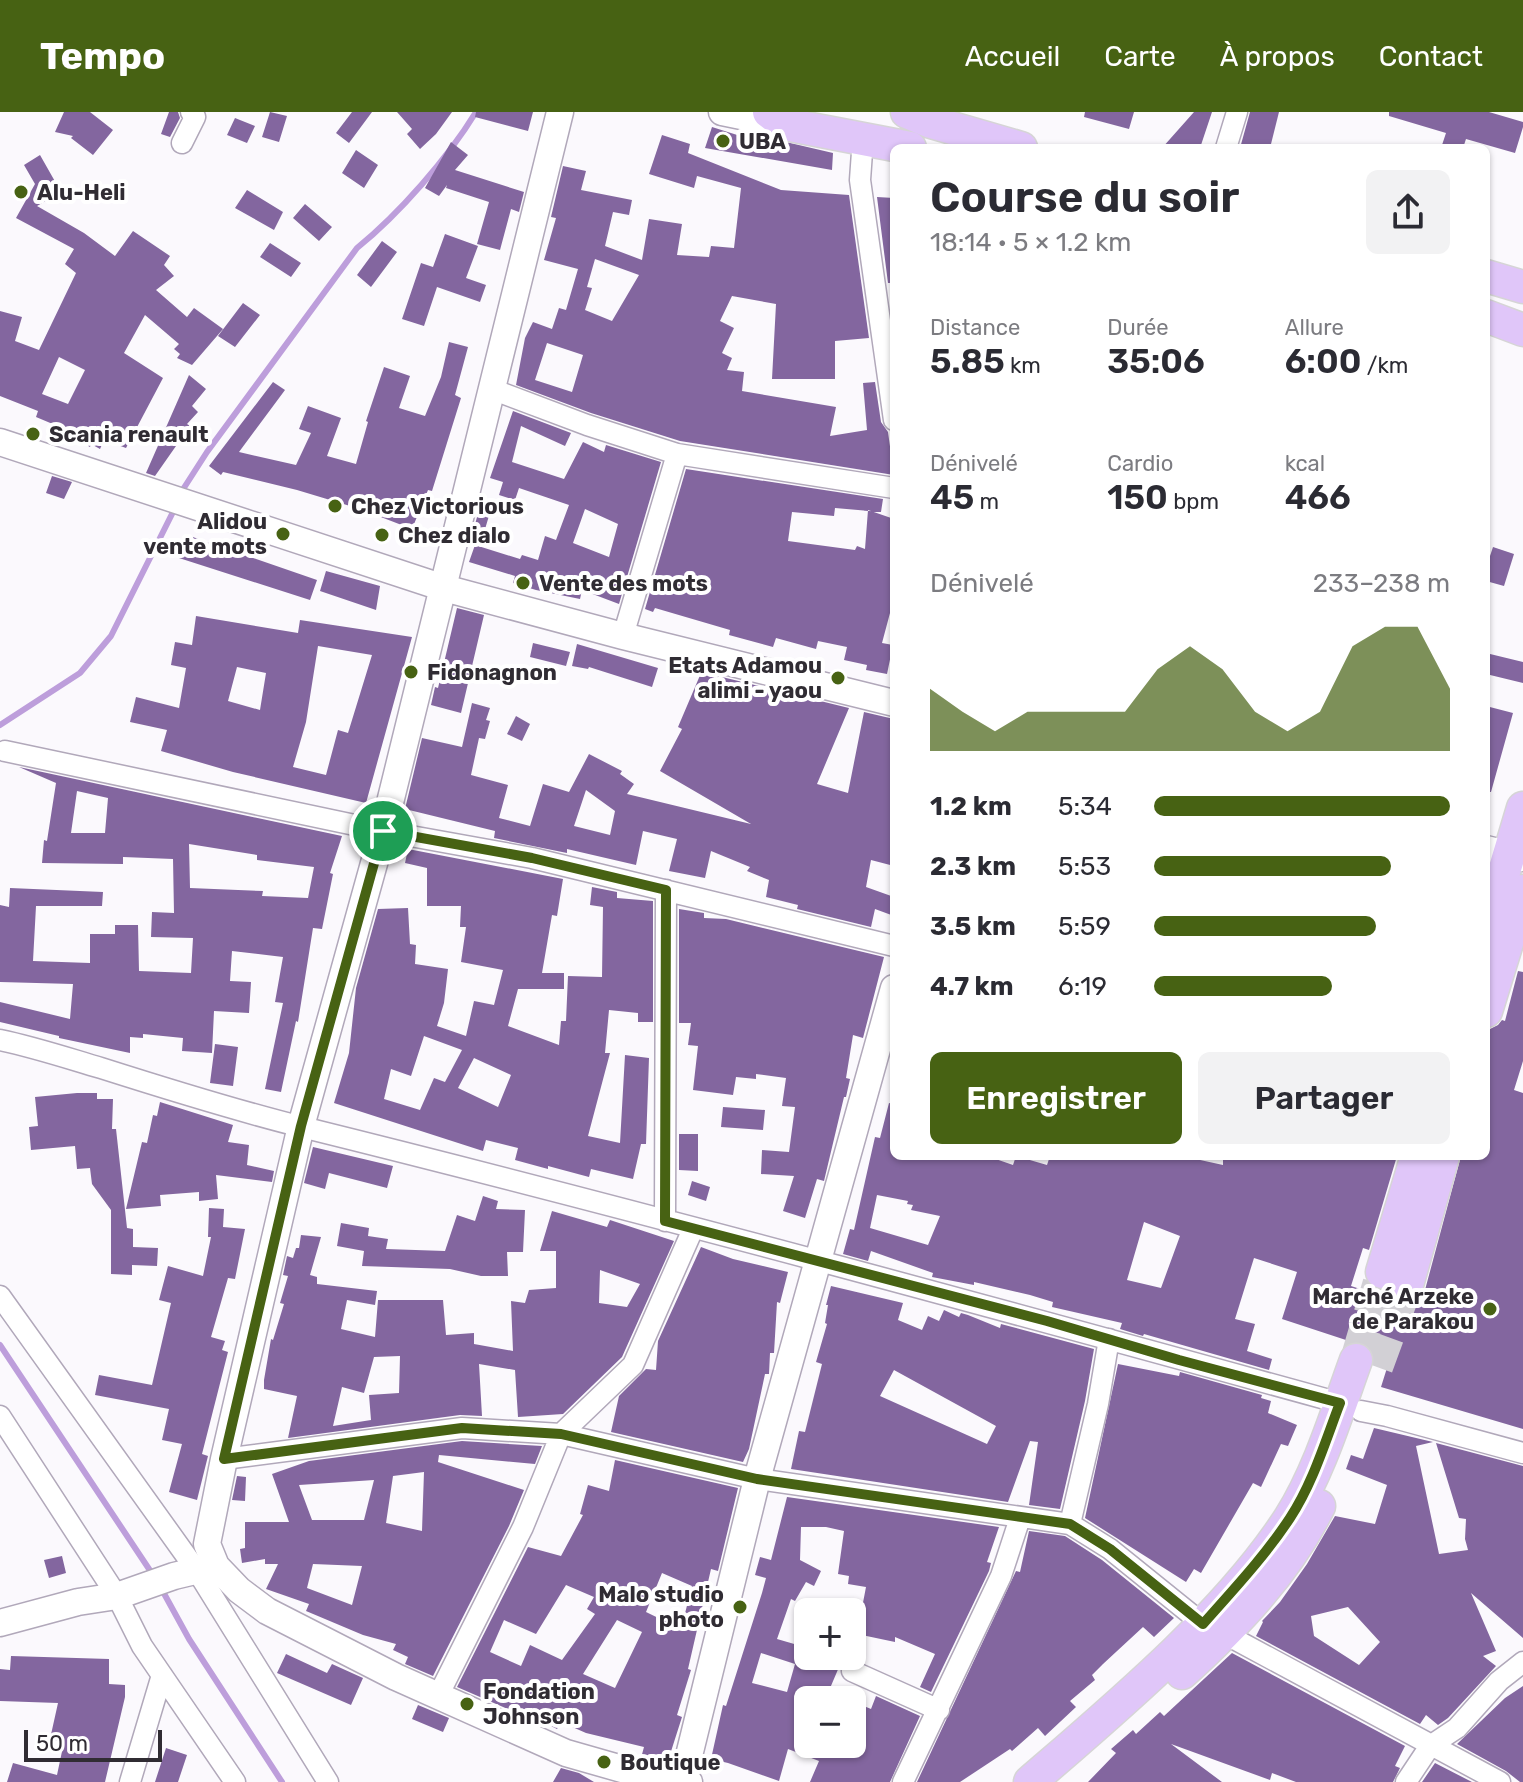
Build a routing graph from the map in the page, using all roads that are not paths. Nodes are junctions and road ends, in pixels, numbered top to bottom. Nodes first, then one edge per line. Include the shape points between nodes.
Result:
1 (191, 112) edge
2 (560, 112) edge
3 (722, 112) edge
4 (907, 112) edge
5 (1237, 112) edge
6 (799, 119) edge
7 (863, 138) junction
8 (182, 143) dead end
9 (891, 144) edge
10 (1008, 144) edge
11 (1227, 144) edge
12 (1490, 277) edge
13 (1523, 287) edge
14 (1490, 318) edge
15 (1523, 330) edge
16 (494, 390) junction
17 (890, 392) edge
18 (0, 442) edge
19 (677, 454) junction
20 (890, 487) edge
21 (444, 588) junction
22 (623, 636) junction
23 (890, 702) edge
24 (5, 751) dead end
25 (1523, 808) edge
26 (383, 831) junction
27 (1506, 854) edge
28 (666, 890) junction
29 (1523, 891) edge
30 (1490, 916) edge
31 (890, 945) edge
32 (1490, 998) edge
33 (890, 1002) edge
34 (0, 1040) edge
35 (301, 1126) junction
36 (1416, 1160) edge
37 (1441, 1160) edge
38 (665, 1221) junction
39 (693, 1229) junction
40 (818, 1260) junction
41 (0, 1296) edge
42 (1109, 1339) junction
43 (1366, 1364) tunnel mouth
44 (1350, 1407) junction
45 (0, 1416) edge
46 (561, 1434) junction
47 (1523, 1453) edge
48 (224, 1459) junction
49 (757, 1479) junction
50 (1020, 1518) junction
51 (1070, 1524) junction
52 (196, 1571) junction
53 (129, 1592) junction
54 (0, 1623) edge
55 (1214, 1629) junction
56 (1523, 1662) edge
57 (852, 1671) dead end
58 (162, 1675) junction
59 (438, 1696) junction
60 (939, 1710) junction
61 (1430, 1746) junction
62 (685, 1781) edge
63 (130, 1782) edge
64 (235, 1782) edge
65 (328, 1782) edge
66 (903, 1782) edge
67 (1030, 1782) edge
68 (1061, 1782) edge
69 (1406, 1782) edge
70 (1500, 1782) edge

1 - 8 street via 195,117
2 - 16 street
3 - 6 street
4 - 10 main road
5 - 11 street
6 - 7 main road
7 - 9 main road
7 - 17 street via 860,180
12 - 13 main road
14 - 15 main road
16 - 19 street
16 - 21 street
18 - 21 street
19 - 20 street
19 - 22 street
21 - 22 street
21 - 26 street
22 - 23 street
24 - 26 street
25 - 27 main road
26 - 28 street
26 - 35 street
27 - 30 main road
28 - 31 street
28 - 38 street
29 - 32 main road
33 - 40 street
34 - 35 street
35 - 38 street
35 - 48 street
36 - 37 main road via 1394,1279
38 - 39 street
39 - 40 street
39 - 46 street via 633,1365
40 - 42 street
40 - 49 street
41 - 52 street
42 - 44 street
42 - 51 street
43 - 44 main road
44 - 47 street
44 - 55 main road via 1291,1516
45 - 53 street
46 - 48 street via 462,1428
46 - 49 street
46 - 59 street via 523,1527
48 - 52 street via 209,1552
49 - 50 street
49 - 62 street
50 - 51 street
50 - 60 street via 1001,1576
51 - 55 street
52 - 53 street
52 - 59 street
52 - 65 street
53 - 54 street
53 - 58 street via 142,1646
55 - 61 street
55 - 67 main road
55 - 68 main road
56 - 61 street via 1457,1728
57 - 60 street
58 - 63 street
58 - 64 street
59 - 62 street via 566,1753 642,1776
60 - 66 street
61 - 69 street
61 - 70 street

